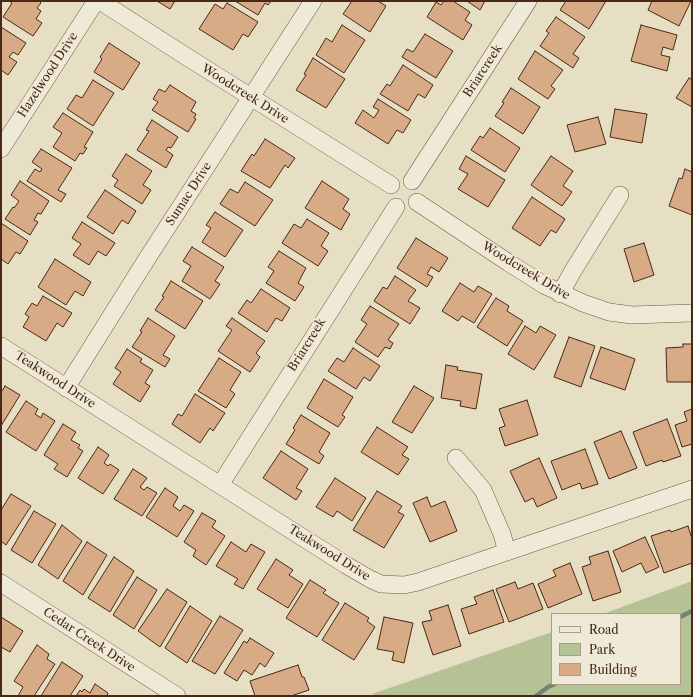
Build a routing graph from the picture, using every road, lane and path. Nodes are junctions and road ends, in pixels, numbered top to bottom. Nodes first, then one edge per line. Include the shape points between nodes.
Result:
1 (96, 1) edge
2 (100, 1) edge
3 (313, 1) edge
4 (528, 1) edge
5 (251, 98) junction
6 (1, 149) edge
7 (412, 181) junction
8 (391, 185) junction
9 (620, 195) dead end
10 (417, 202) junction
11 (396, 206) junction
12 (560, 294) junction
13 (692, 313) edge
14 (1, 346) edge
15 (66, 388) junction
16 (456, 458) dead end
17 (220, 485) junction
18 (692, 489) edge
19 (507, 552) junction
20 (1, 583) edge
21 (177, 696) edge

1 - 6 street, Hazelwood Drive
2 - 5 street, Woodcreek Drive
3 - 5 street, Sumac Drive
4 - 7 street, Briarcreek
5 - 8 street, Woodcreek Drive
5 - 15 street, Sumac Drive
7 - 8 street via 402,178
7 - 10 street via 419,191
8 - 11 street via 389,196
9 - 12 street
10 - 11 street via 406,209
10 - 12 street, Woodcreek Drive
11 - 17 street, Briarcreek
12 - 13 street, Woodcreek Drive via 609,312 632,315
14 - 15 street, Teakwood Drive
15 - 17 street, Teakwood Drive
16 - 19 street via 483,490
17 - 19 street, Teakwood Drive via 352,569 381,584 404,585 418,582
18 - 19 street, Teakwood Drive
20 - 21 street, Cedar Creek Drive

